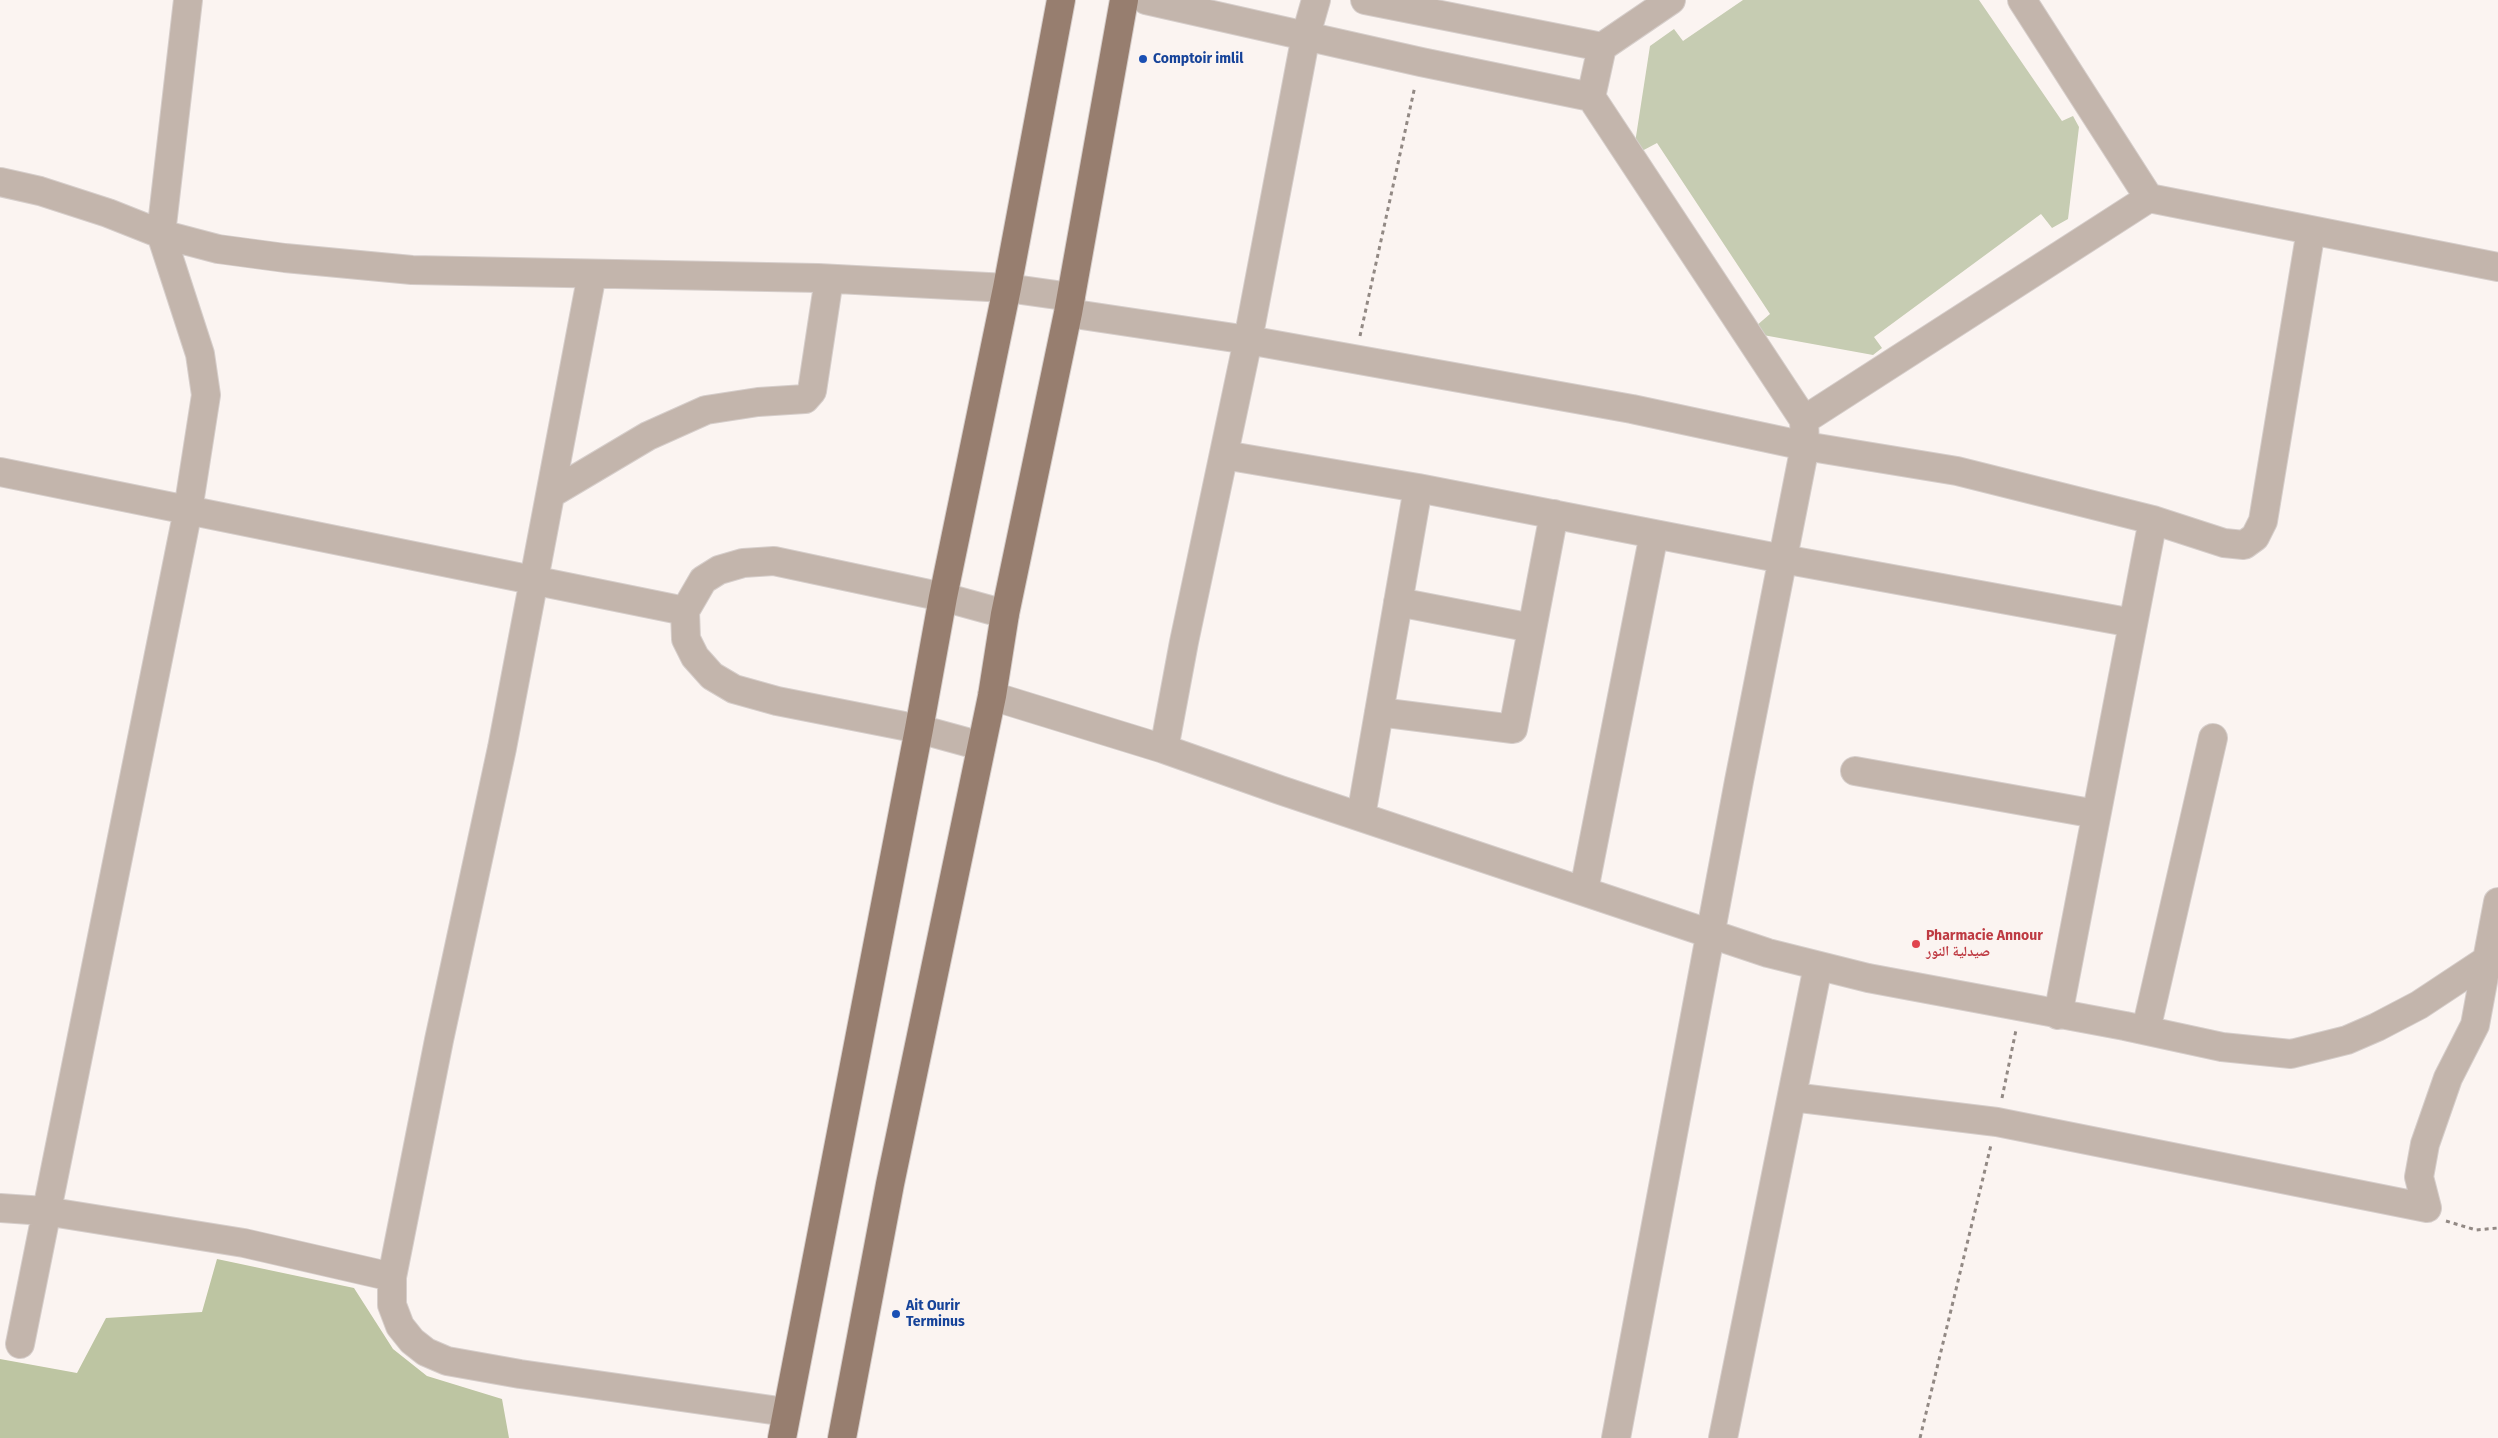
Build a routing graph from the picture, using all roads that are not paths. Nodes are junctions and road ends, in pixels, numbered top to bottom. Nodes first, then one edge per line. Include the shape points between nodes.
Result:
1 (188, 0) edge
2 (1060, 0) edge
3 (1124, 0) edge
4 (1146, 0) edge
5 (1316, 0) edge
6 (1364, 0) edge
7 (1671, 0) edge
8 (2022, 0) edge
9 (1306, 35) junction
10 (1602, 47) junction
11 (1591, 97) junction
12 (0, 182) edge
13 (2149, 198) junction
14 (2311, 230) junction
15 (161, 234) junction
16 (2498, 267) edge
17 (592, 274) junction
18 (829, 279) junction
19 (1006, 288) junction
20 (1070, 305) junction
21 (1248, 340) junction
22 (1804, 420) junction
23 (1805, 446) junction
24 (1224, 455) junction
25 (0, 472) edge
26 (1418, 488) junction
27 (552, 493) junction
28 (188, 510) junction
29 (1554, 514) junction
30 (2153, 520) junction
31 (1654, 534) junction
32 (1783, 559) junction
33 (536, 580) junction
34 (943, 597) junction
35 (1398, 602) junction
36 (685, 611) junction
37 (1005, 614) junction
38 (2133, 623) junction
39 (1532, 628) junction
40 (992, 696) junction
41 (1379, 712) junction
42 (919, 729) junction
43 (2213, 738) dead end
44 (981, 746) junction
45 (1164, 748) junction
46 (1855, 771) dead end
47 (2096, 814) junction
48 (1361, 816) junction
49 (1584, 890) junction
50 (2497, 915) edge
51 (1712, 935) junction
52 (2487, 960) junction
53 (1818, 966) junction
54 (2058, 1014) junction
55 (2146, 1030) junction
56 (1792, 1098) junction
57 (0, 1208) edge
58 (45, 1212) junction
59 (392, 1277) junction
60 (20, 1344) dead end
61 (786, 1412) junction
62 (782, 1438) edge
63 (842, 1438) edge
64 (1616, 1438) edge
65 (1722, 1438) edge

1 - 15 street
2 - 19 main road
3 - 20 main road
4 - 9 street
5 - 9 street
6 - 10 street
7 - 10 street
8 - 13 street
9 - 11 street
9 - 21 street
10 - 11 street
11 - 22 street
12 - 15 street via 57,196
13 - 14 street
13 - 22 street
14 - 16 street
14 - 30 street via 2263,521 2255,536 2244,546 2224,543
15 - 17 street via 218,249 402,269
15 - 28 street via 200,354 206,395
17 - 18 street
17 - 27 street
18 - 19 street
18 - 27 street via 812,391 806,399 706,410 648,436
19 - 20 street
19 - 34 main road
20 - 21 street
20 - 37 main road
21 - 23 street via 1632,409
21 - 24 street
22 - 23 street
23 - 30 street via 1958,471
23 - 32 street
24 - 26 street
24 - 45 street
25 - 28 street
26 - 29 street
26 - 35 street
27 - 33 street
28 - 33 street
28 - 58 street
29 - 31 street
29 - 39 street
30 - 38 street
31 - 32 street
31 - 49 street
32 - 38 street
32 - 51 street
33 - 36 street
33 - 59 street
34 - 36 street via 774,561 743,563 719,570 703,580
34 - 37 street
34 - 42 main road
35 - 39 street
35 - 41 street
36 - 42 street via 686,639 695,657 712,676 734,688 777,701
37 - 40 main road
38 - 47 street
39 - 41 street via 1513,729
40 - 44 main road
40 - 45 street
41 - 48 street
42 - 44 street
42 - 61 main road
43 - 55 street
44 - 63 main road via 890,1184
45 - 48 street
46 - 47 street
47 - 54 street
48 - 49 street
49 - 51 street
50 - 52 street
51 - 53 street
51 - 64 street
52 - 55 street via 2418,1005 2377,1027 2319,1048 2291,1054 2222,1048
52 - 56 street via 2475,1025 2448,1078 2425,1144 2420,1177 2427,1208 1996,1122
53 - 54 street
53 - 56 street
54 - 55 street
56 - 65 street
57 - 58 street
58 - 59 street via 244,1243
58 - 60 street
59 - 61 street via 392,1305 400,1326 426,1352 447,1360 520,1374
61 - 62 main road

